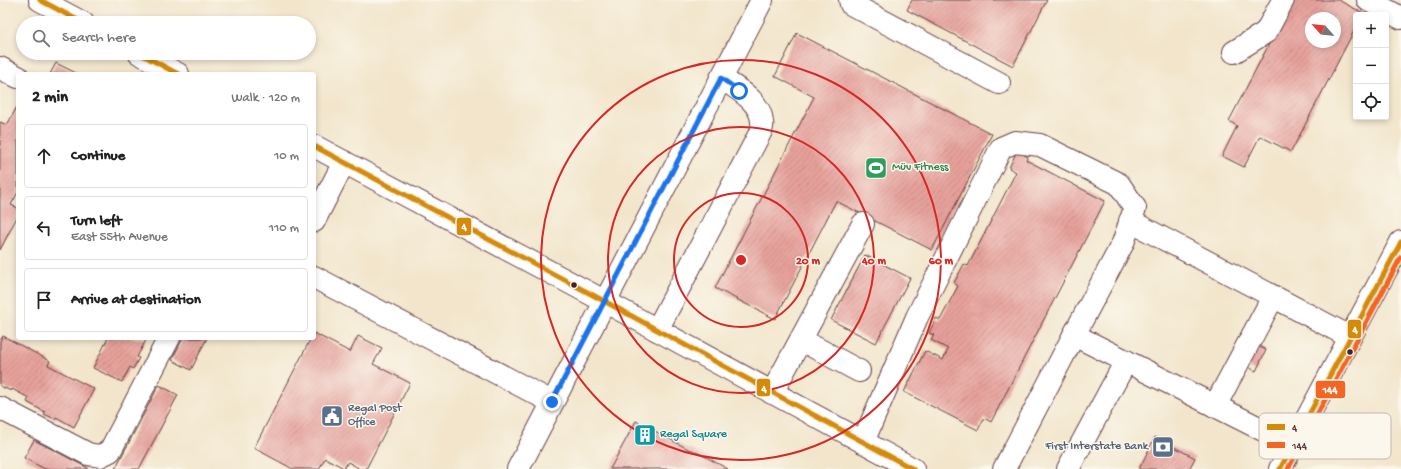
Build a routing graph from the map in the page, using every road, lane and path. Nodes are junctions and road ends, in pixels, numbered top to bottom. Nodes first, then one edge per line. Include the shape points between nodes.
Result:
1 (40, 0) edge
2 (762, 0) edge
3 (850, 0) edge
4 (1284, 0) edge
5 (1368, 0) edge
6 (70, 16) edge
7 (1401, 18) edge
8 (1234, 52) dead end
9 (152, 60) edge
10 (0, 68) edge
11 (174, 72) edge
12 (16, 76) edge
13 (721, 78) junction
14 (999, 83) dead end
15 (316, 147) edge
16 (344, 162) junction
17 (316, 217) edge
18 (1130, 221) junction
19 (863, 224) dead end
20 (1401, 242) edge
21 (316, 278) edge
22 (1273, 297) junction
23 (604, 301) junction
24 (657, 330) junction
25 (1074, 335) junction
26 (1350, 337) junction
27 (168, 340) edge
28 (801, 340) junction
29 (1126, 361) junction
30 (859, 371) dead end
31 (772, 393) junction
32 (552, 402) junction
33 (1215, 406) junction
34 (0, 408) edge
35 (1310, 413) edge
36 (1259, 428) edge
37 (864, 442) junction
38 (1285, 459) edge
39 (518, 469) edge
40 (913, 469) edge
41 (1004, 469) edge
42 (1068, 469) edge
43 (1280, 469) edge

1 - 6 main road
2 - 13 main road
3 - 14 main road via 851,4
4 - 8 main road via 1266,32
5 - 7 main road
9 - 11 main road
10 - 12 main road
13 - 23 main road
13 - 24 main road via 753,102 763,121 761,131
15 - 16 main road
16 - 17 main road
16 - 23 main road
18 - 22 main road
18 - 25 main road via 1123,244
18 - 37 main road via 1135,208 1119,184 1040,145 1015,142 1001,148 918,317
19 - 28 main road
20 - 26 main road
21 - 32 main road
22 - 26 main road
22 - 33 main road
23 - 24 main road
23 - 32 main road
24 - 31 main road
25 - 29 main road
25 - 41 main road
26 - 35 main road
27 - 34 main road via 110,451 100,456 88,454
28 - 30 main road
28 - 31 main road
29 - 33 main road
29 - 42 main road
31 - 37 main road
32 - 39 main road
33 - 36 main road
37 - 40 main road
38 - 43 main road

